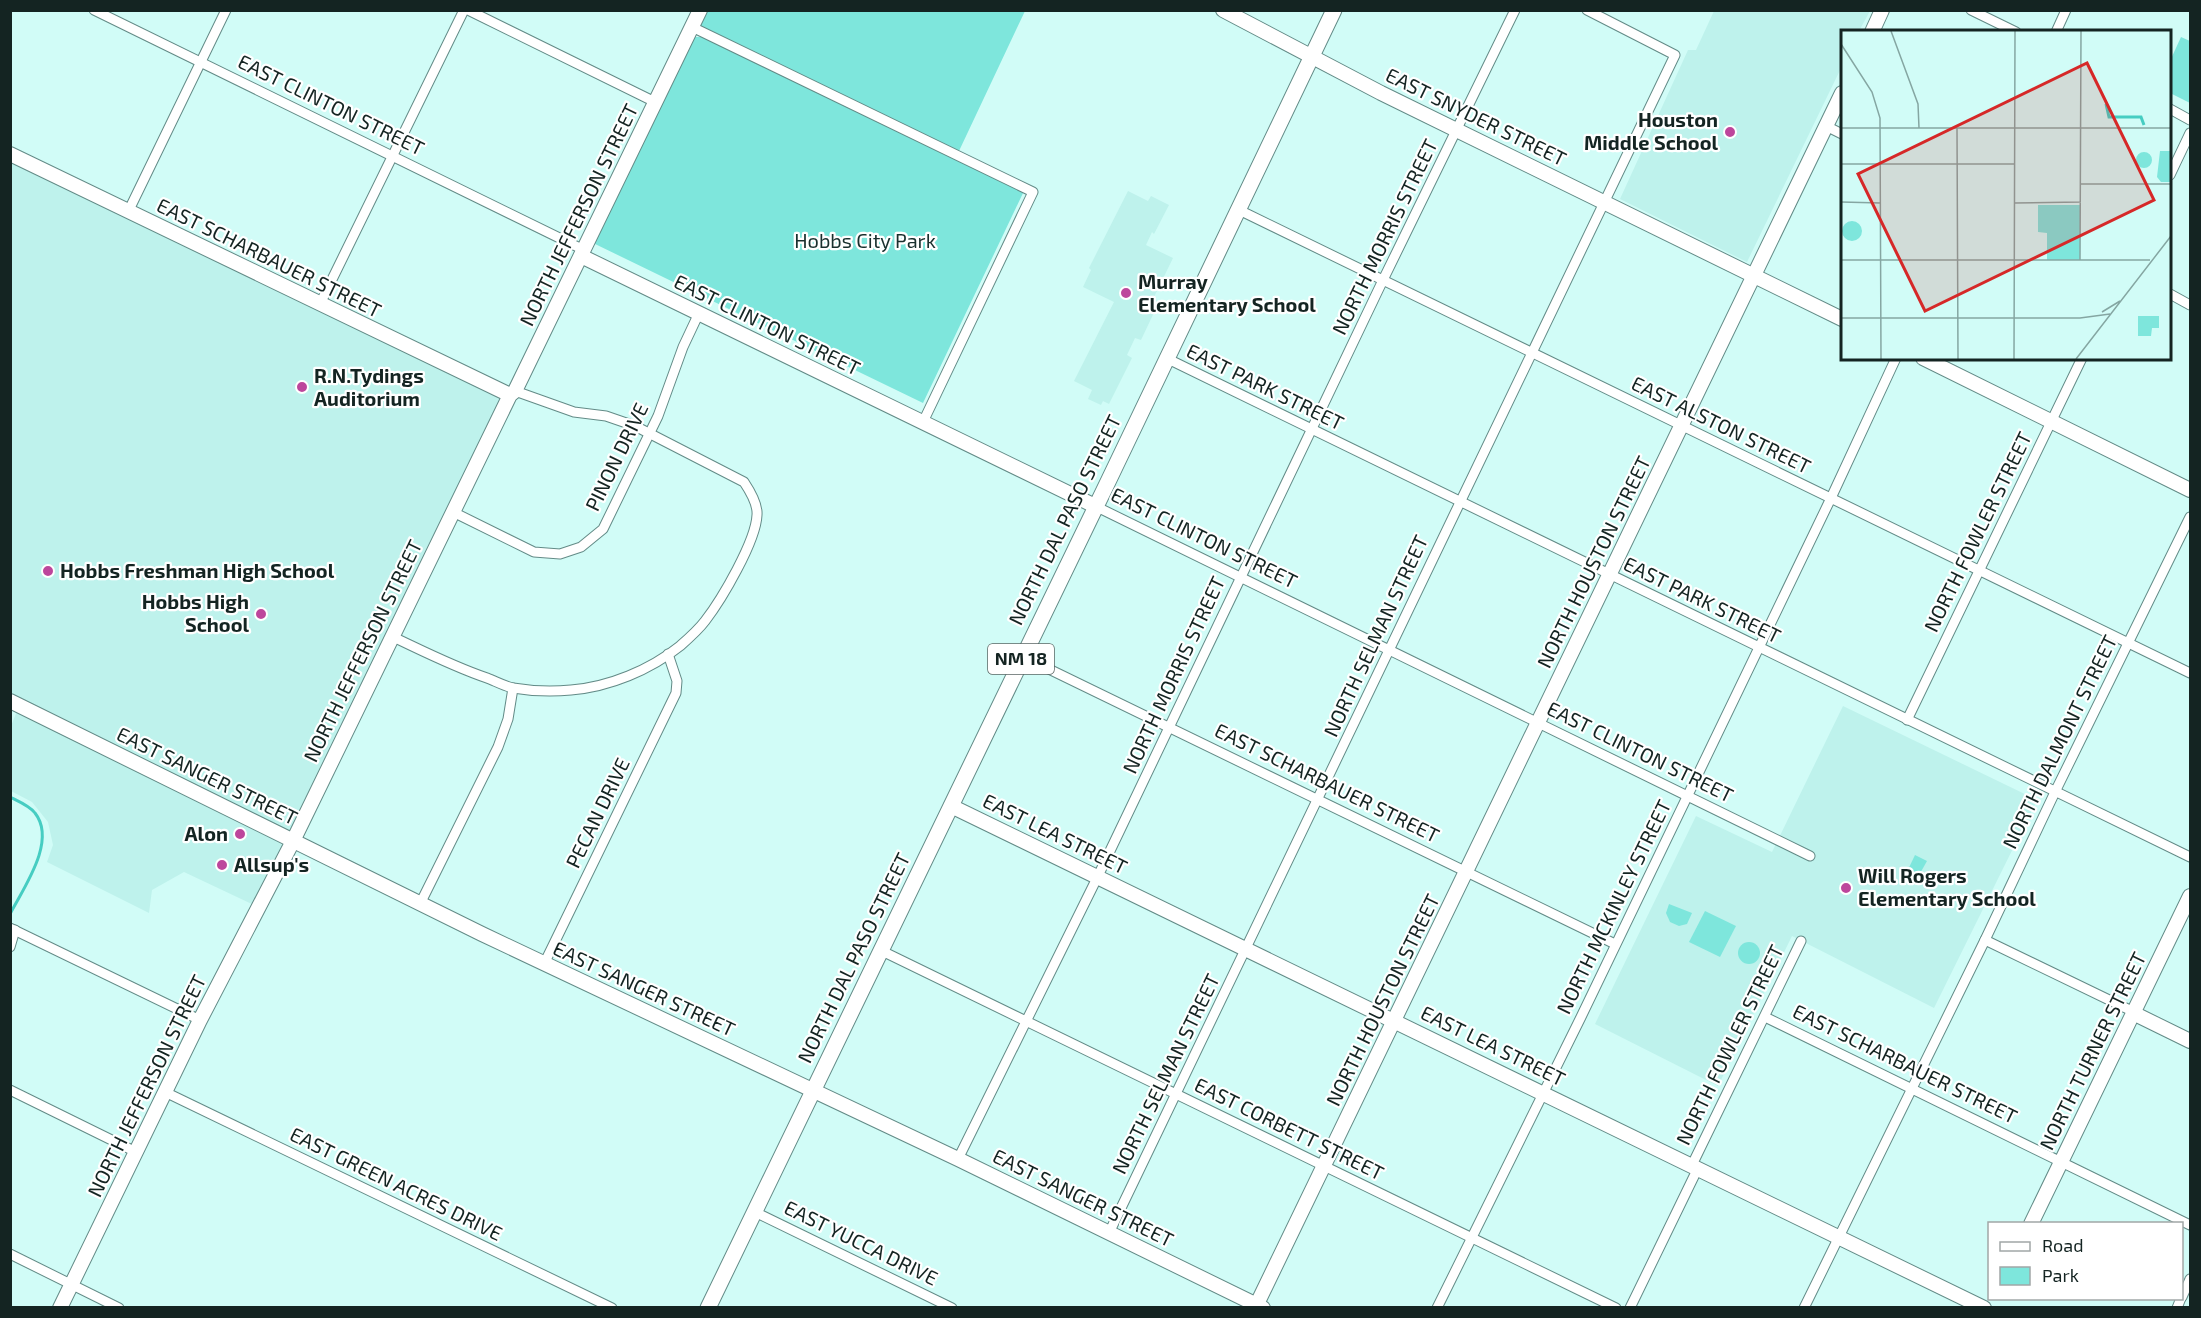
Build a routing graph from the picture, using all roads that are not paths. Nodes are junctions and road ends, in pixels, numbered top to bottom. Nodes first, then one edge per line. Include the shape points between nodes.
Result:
1 (94, 10) edge
2 (226, 10) edge
3 (464, 10) edge
4 (468, 10) edge
5 (700, 10) edge
6 (1222, 10) edge
7 (1334, 10) edge
8 (1515, 10) edge
9 (1587, 10) edge
10 (1882, 10) edge
11 (1971, 10) edge
12 (2066, 10) edge
13 (692, 27) junction
14 (1873, 30) edge
15 (2012, 30) edge
16 (2057, 30) edge
17 (1312, 56) junction
18 (201, 63) junction
19 (1841, 95) edge
20 (656, 102) junction
21 (2171, 110) edge
22 (2190, 120) edge
23 (1826, 126) junction
24 (1456, 130) junction
25 (2190, 133) edge
26 (1841, 134) edge
27 (10, 154) edge
28 (392, 157) junction
29 (2171, 171) edge
30 (1605, 202) junction
31 (1237, 209) junction
32 (128, 212) junction
33 (582, 253) junction
34 (1753, 276) junction
35 (1383, 280) junction
36 (2171, 295) edge
37 (320, 304) junction
38 (2190, 305) edge
39 (699, 313) junction
40 (1841, 319) edge
41 (1532, 353) junction
42 (1166, 358) junction
43 (1895, 360) edge
44 (1927, 360) edge
45 (2081, 360) edge
46 (512, 393) junction
47 (922, 422) junction
48 (2051, 423) junction
49 (1681, 426) junction
50 (1311, 429) junction
51 (650, 434) junction
52 (2190, 490) edge
53 (1832, 498) junction
54 (1460, 502) junction
55 (1095, 506) junction
56 (453, 512) junction
57 (2190, 517) edge
58 (1979, 571) junction
59 (1610, 575) junction
60 (1240, 578) junction
61 (391, 636) junction
62 (2128, 643) junction
63 (1759, 647) junction
64 (1390, 652) junction
65 (668, 654) junction
66 (1022, 656) junction
67 (2190, 673) edge
68 (513, 688) junction
69 (10, 701) edge
70 (1907, 720) junction
71 (1538, 724) junction
72 (1169, 728) junction
73 (2055, 792) junction
74 (1687, 797) junction
75 (1318, 800) junction
76 (951, 806) junction
77 (293, 841) junction
78 (1810, 856) dead end
79 (2190, 857) edge
80 (1466, 873) junction
81 (1098, 876) junction
82 (2190, 896) edge
83 (420, 904) junction
84 (13, 929) edge
85 (1986, 940) junction
86 (1801, 941) dead end
87 (1615, 944) junction
88 (10, 947) edge
89 (1246, 950) junction
90 (882, 951) junction
91 (544, 964) junction
92 (2134, 1012) junction
93 (1764, 1017) junction
94 (200, 1020) junction
95 (1395, 1020) junction
96 (1027, 1021) junction
97 (2190, 1041) edge
98 (1912, 1089) junction
99 (10, 1090) edge
100 (813, 1090) junction
101 (165, 1092) junction
102 (1544, 1093) junction
103 (1176, 1095) junction
104 (136, 1152) junction
105 (958, 1159) junction
106 (2061, 1161) junction
107 (1324, 1166) junction
108 (1695, 1167) junction
109 (755, 1212) junction
110 (2032, 1222) edge
111 (2190, 1225) edge
112 (1109, 1233) junction
113 (1838, 1236) junction
114 (1472, 1237) junction
115 (10, 1254) edge
116 (2190, 1279) edge
117 (71, 1284) junction
118 (2183, 1294) edge
119 (1258, 1306) edge
120 (60, 1308) edge
121 (119, 1308) edge
122 (612, 1308) edge
123 (708, 1308) edge
124 (952, 1308) edge
125 (1437, 1308) edge
126 (1616, 1308) edge
127 (1630, 1308) edge
128 (1804, 1308) edge
129 (1984, 1308) edge

1 - 18 street, EAST CLINTON STREET
2 - 18 street
3 - 28 street
4 - 20 street
5 - 13 street, NORTH JEFFERSON STREET
6 - 17 street, EAST SNYDER STREET
7 - 17 main road, NORTH DAL PASO STREET / NM 18
8 - 24 street, NORTH MORRIS STREET
9 - 30 street, NORTH SELMAN STREET via 1676,55
10 - 14 street
11 - 15 street
12 - 16 street
13 - 20 street, NORTH JEFFERSON STREET
13 - 47 street via 1033,192
17 - 24 street, EAST SNYDER STREET
17 - 31 main road, NORTH DAL PASO STREET / NM 18
18 - 28 street, EAST CLINTON STREET
18 - 32 street
19 - 23 street, NORTH HOUSTON STREET
20 - 33 street, NORTH JEFFERSON STREET
21 - 22 street
23 - 26 street
23 - 34 street, NORTH HOUSTON STREET
24 - 30 street, EAST SNYDER STREET
24 - 35 street, NORTH MORRIS STREET
25 - 29 street
27 - 32 street, EAST SCHARBAUER STREET
28 - 33 street, EAST CLINTON STREET
28 - 37 street
30 - 34 street, EAST SNYDER STREET
30 - 41 street, NORTH SELMAN STREET
31 - 35 street, EAST ALSTON STREET
31 - 42 main road, NORTH DAL PASO STREET / NM 18
32 - 37 street, EAST SCHARBAUER STREET
33 - 39 street, EAST CLINTON STREET
33 - 46 street, NORTH JEFFERSON STREET
34 - 40 street, EAST SNYDER STREET
34 - 49 street, NORTH HOUSTON STREET
35 - 41 street, EAST ALSTON STREET
35 - 50 street, NORTH MORRIS STREET
36 - 38 street
37 - 46 street, EAST SCHARBAUER STREET
39 - 47 street, EAST CLINTON STREET
39 - 51 street, PINON DRIVE
41 - 49 street, EAST ALSTON STREET
41 - 54 street, NORTH SELMAN STREET
42 - 50 street, EAST PARK STREET
42 - 55 main road, NORTH DAL PASO STREET / NM 18
43 - 53 street, NORTH MCKINLEY STREET
44 - 48 street
45 - 48 street, NORTH FOWLER STREET
46 - 51 street via 574,412 606,416
46 - 56 street, NORTH JEFFERSON STREET
47 - 55 street, EAST CLINTON STREET
48 - 52 street
48 - 58 street, NORTH FOWLER STREET
49 - 53 street, EAST ALSTON STREET
49 - 59 street, NORTH HOUSTON STREET
50 - 54 street, EAST PARK STREET
50 - 60 street, NORTH MORRIS STREET
51 - 56 street, PINON DRIVE via 603,529 581,547 560,554 534,552
51 - 65 street via 744,482 758,514 726,590 705,622
53 - 58 street, EAST ALSTON STREET
53 - 63 street, NORTH MCKINLEY STREET
54 - 59 street, EAST PARK STREET
54 - 64 street, NORTH SELMAN STREET
55 - 60 street, EAST CLINTON STREET
55 - 66 main road, NORTH DAL PASO STREET / NM 18
56 - 61 street, NORTH JEFFERSON STREET
57 - 62 street, NORTH DALMONT STREET
58 - 62 street, EAST ALSTON STREET
58 - 70 street, NORTH FOWLER STREET
59 - 63 street, EAST PARK STREET
59 - 71 street, NORTH HOUSTON STREET
60 - 64 street, EAST CLINTON STREET
60 - 72 street, NORTH MORRIS STREET
61 - 68 street
61 - 77 street, NORTH JEFFERSON STREET
62 - 67 street, EAST ALSTON STREET
62 - 73 street, NORTH DALMONT STREET
63 - 70 street, EAST PARK STREET
63 - 74 street, NORTH MCKINLEY STREET
64 - 71 street, EAST CLINTON STREET
64 - 75 street, NORTH SELMAN STREET
65 - 68 street via 616,681 595,686 546,691
65 - 91 street, PECAN DRIVE via 677,681 676,693
66 - 72 street, EAST SCHARBAUER STREET
66 - 76 main road, NORTH DAL PASO STREET / NM 18
68 - 83 street via 498,747
69 - 77 street, EAST SANGER STREET
70 - 73 street, EAST PARK STREET
71 - 74 street, EAST CLINTON STREET
71 - 80 street, NORTH HOUSTON STREET
72 - 75 street, EAST SCHARBAUER STREET
72 - 81 street, NORTH MORRIS STREET
73 - 79 street, EAST PARK STREET
73 - 85 street, NORTH DALMONT STREET
74 - 78 street, EAST CLINTON STREET
74 - 87 street, NORTH MCKINLEY STREET
75 - 80 street, EAST SCHARBAUER STREET
75 - 89 street, NORTH SELMAN STREET
76 - 81 street, EAST LEA STREET
76 - 90 main road, NORTH DAL PASO STREET / NM 18
77 - 83 street, EAST SANGER STREET
77 - 94 street, NORTH JEFFERSON STREET
80 - 87 street, EAST SCHARBAUER STREET
80 - 95 street, NORTH HOUSTON STREET
81 - 89 street, EAST LEA STREET
81 - 96 street, NORTH MORRIS STREET
82 - 92 street, NORTH TURNER STREET
83 - 91 street, EAST SANGER STREET
84 - 88 street
84 - 94 street
85 - 92 street
85 - 98 street, NORTH DALMONT STREET
86 - 93 street, NORTH FOWLER STREET
87 - 102 street, NORTH MCKINLEY STREET
89 - 95 street, EAST LEA STREET
89 - 103 street, NORTH SELMAN STREET
90 - 96 street, EAST CORBETT STREET
90 - 100 main road, NORTH DAL PASO STREET / NM 18
91 - 100 street, EAST SANGER STREET
92 - 97 street
92 - 106 street, NORTH TURNER STREET
93 - 98 street, EAST SCHARBAUER STREET
93 - 108 street, NORTH FOWLER STREET
94 - 101 street, NORTH JEFFERSON STREET
95 - 102 street, EAST LEA STREET
95 - 107 street, NORTH HOUSTON STREET
96 - 103 street, EAST CORBETT STREET
96 - 105 street, NORTH MORRIS STREET
98 - 106 street, EAST SCHARBAUER STREET
98 - 113 street, NORTH DALMONT STREET
99 - 104 street
100 - 105 street, EAST SANGER STREET
100 - 109 main road, NORTH DAL PASO STREET / NM 18
101 - 104 street, NORTH JEFFERSON STREET
101 - 122 street, EAST GREEN ACRES DRIVE
102 - 108 street, EAST LEA STREET
102 - 114 street, NORTH MCKINLEY STREET
103 - 107 street, EAST CORBETT STREET
103 - 112 street, NORTH SELMAN STREET
104 - 117 street, NORTH JEFFERSON STREET
105 - 112 street, EAST SANGER STREET
106 - 110 street, NORTH TURNER STREET
106 - 111 street, EAST SCHARBAUER STREET
107 - 114 street, EAST CORBETT STREET
107 - 119 street, NORTH HOUSTON STREET
108 - 113 street, EAST LEA STREET
108 - 127 street, NORTH FOWLER STREET
109 - 123 main road, NORTH DAL PASO STREET / NM 18
109 - 124 street, EAST YUCCA DRIVE
112 - 119 street, EAST SANGER STREET
113 - 128 street, NORTH DALMONT STREET
113 - 129 street, EAST LEA STREET
114 - 125 street, NORTH MCKINLEY STREET
114 - 126 street, EAST CORBETT STREET
115 - 117 street
116 - 118 street
117 - 120 street, NORTH JEFFERSON STREET
117 - 121 street

